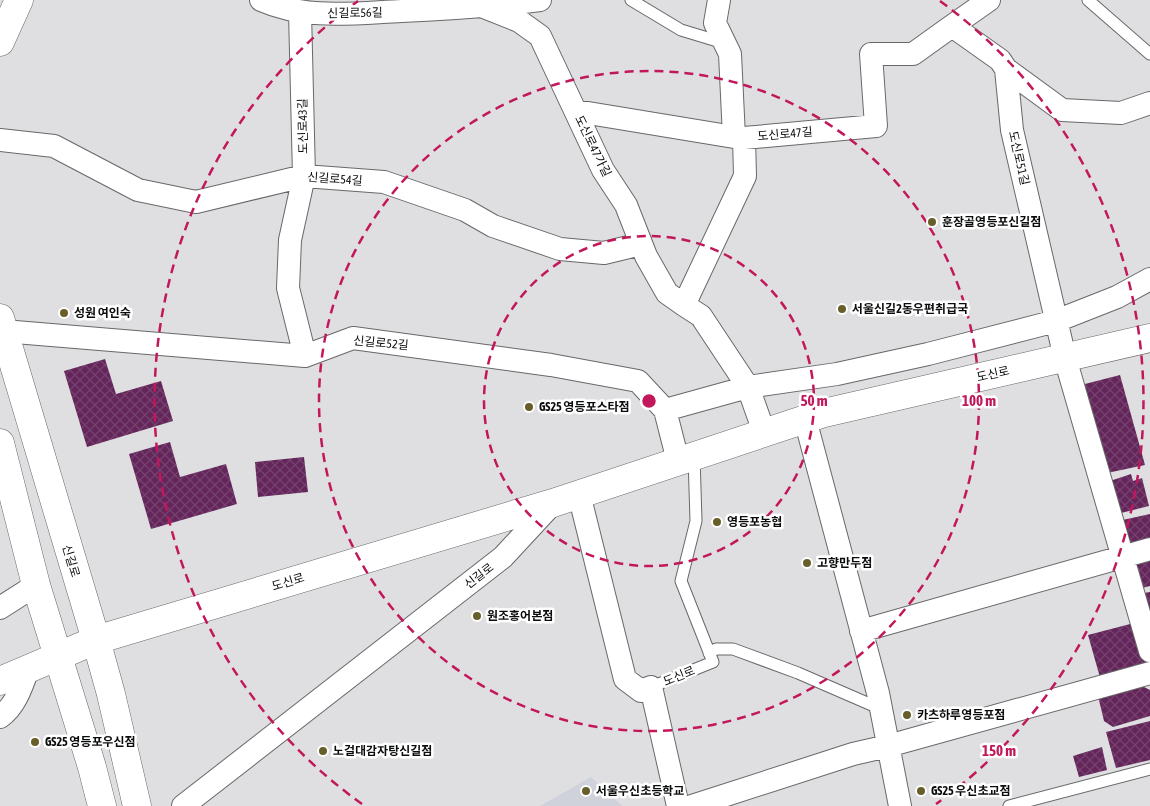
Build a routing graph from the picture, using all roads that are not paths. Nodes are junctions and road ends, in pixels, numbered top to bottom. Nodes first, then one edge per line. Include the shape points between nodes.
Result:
1 (19, 0) edge
2 (261, 0) edge
3 (540, 0) edge
4 (631, 0) edge
5 (718, 0) edge
6 (989, 0) edge
7 (1088, 0) edge
8 (369, 6) edge
9 (484, 7) junction
10 (300, 12) junction
11 (952, 26) junction
12 (0, 42) edge
13 (725, 44) junction
14 (1150, 54) edge
15 (1006, 69) junction
16 (1150, 103) edge
17 (576, 111) junction
18 (0, 140) edge
19 (304, 176) junction
20 (641, 244) junction
21 (1150, 278) edge
22 (684, 305) junction
23 (1056, 321) junction
24 (2, 324) edge
25 (1150, 338) edge
26 (305, 356) junction
27 (1065, 358) junction
28 (748, 387) junction
29 (664, 410) junction
30 (805, 419) junction
31 (764, 432) junction
32 (0, 443) edge
33 (686, 458) junction
34 (579, 494) junction
35 (553, 503) junction
36 (1150, 549) edge
37 (1122, 556) junction
38 (36, 585) junction
39 (0, 608) edge
40 (861, 631) junction
41 (96, 640) junction
42 (1150, 650) edge
43 (709, 653) junction
44 (58, 656) junction
45 (28, 669) junction
46 (1150, 673) edge
47 (0, 681) edge
48 (651, 687) junction
49 (881, 709) junction
50 (0, 718) edge
51 (888, 746) junction
52 (1150, 769) edge
53 (702, 805) edge
54 (102, 806) edge
55 (138, 806) edge
56 (183, 806) edge
57 (678, 806) edge
58 (900, 806) edge
59 (1009, 806) edge

1 - 12 main road
2 - 10 street, 신길로56길
3 - 9 street, 신길로56길
4 - 13 lane via 680,30
5 - 13 street via 715,23
6 - 11 street
7 - 14 lane
8 - 9 street, 신길로56길
8 - 10 street, 신길로56길 via 335,14
9 - 17 street, 도신로47가길 via 519,21 540,36
10 - 19 street, 도신로43길
11 - 15 street via 1000,60
11 - 22 street, 도신로47길 via 913,54 871,54 876,126 744,138 745,176
13 - 17 street via 730,54 734,138
15 - 16 street via 1062,110 1121,113
15 - 23 street, 도신로51길 via 1012,130
17 - 20 street, 도신로47가길 via 603,170 626,205
18 - 19 street, 신길로54길 via 54,146 138,190 196,202
19 - 20 street, 신길로54길 via 384,182 464,210 493,226 560,250 604,253
19 - 26 street, 도신로43길 via 290,240 288,288
20 - 22 street, 도신로47가길 via 666,293
21 - 23 street via 1117,297
22 - 28 street via 701,316
23 - 27 street, 도신로51길
23 - 28 street via 837,374
24 - 26 street, 신길로52길
24 - 41 main road, 신길로
25 - 27 main road, 도신로
26 - 29 street, 신길로52길 via 353,338 550,365 638,381
27 - 30 main road, 도신로
27 - 37 street, 도신로51길
28 - 29 street
28 - 31 street
29 - 33 street, 신길로52길
30 - 31 main road, 도신로
30 - 40 street
31 - 33 main road, 도신로
32 - 38 main road
33 - 34 main road, 도신로
33 - 43 lane via 696,521 680,581
34 - 35 main road, 도신로
34 - 48 street, 도신로 via 625,679 642,691
35 - 41 main road, 도신로
35 - 56 street, 신길로 via 503,557
36 - 37 street
37 - 40 street
37 - 42 street, 도신로51길
38 - 39 street
38 - 44 main road
40 - 49 street
41 - 44 main road, 도신로
41 - 55 main road, 신길로
43 - 48 lane, 도신로 via 713,662
43 - 49 lane via 716,649 733,649
44 - 45 main road, 도신로
44 - 54 main road
45 - 47 main road, 도신로
45 - 50 street via 19,693
46 - 51 street
48 - 57 street
49 - 51 street
51 - 53 street via 853,754
51 - 58 street
52 - 59 lane

